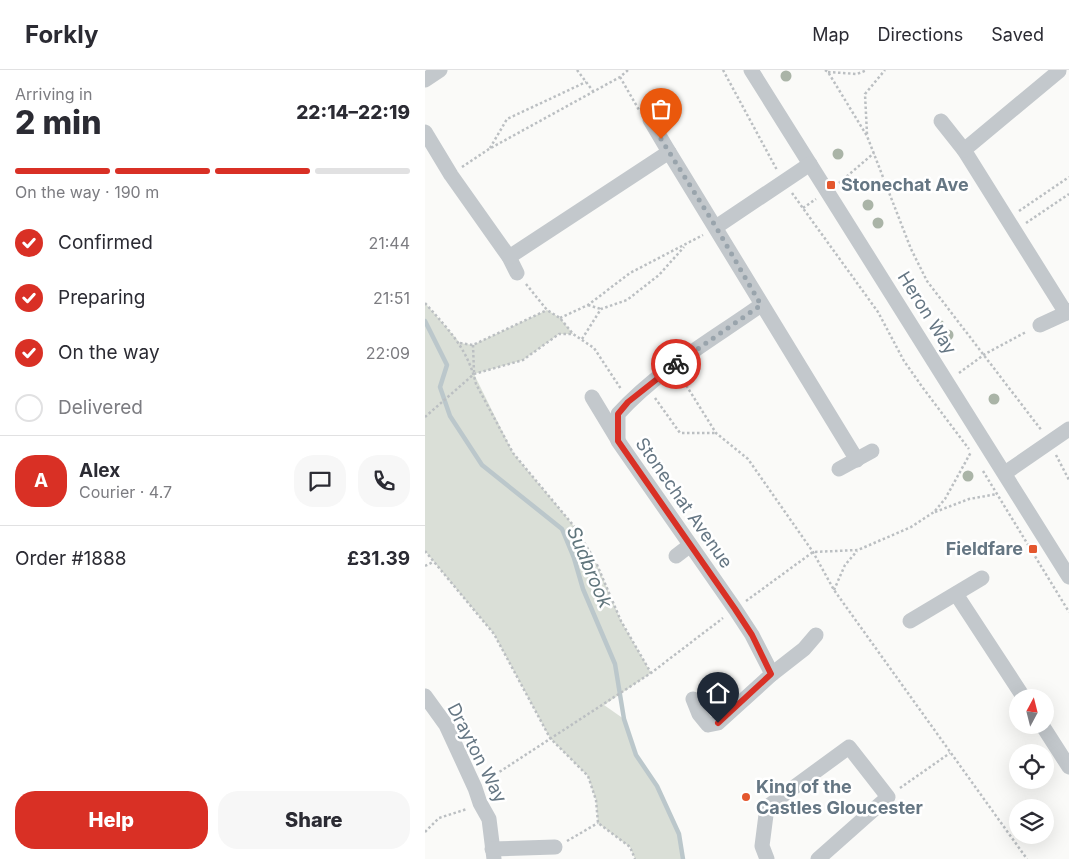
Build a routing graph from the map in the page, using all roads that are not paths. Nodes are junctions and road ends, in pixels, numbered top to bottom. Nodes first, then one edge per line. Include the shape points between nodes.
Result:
1 (440, 70) edge
2 (751, 70) edge
3 (1058, 70) edge
4 (425, 80) edge
5 (650, 120) road end
6 (941, 121) dead end
7 (425, 132) edge
8 (964, 150) junction
9 (669, 152) junction
10 (810, 164) junction
11 (716, 227) junction
12 (509, 258) junction
13 (517, 273) road end
14 (761, 305) junction
15 (1068, 312) edge
16 (1040, 325) road end
17 (592, 396) dead end
18 (1069, 428) edge
19 (618, 441) junction
20 (872, 451) dead end
21 (857, 460) junction
22 (839, 470) dead end
23 (1005, 473) junction
24 (689, 546) junction
25 (676, 556) dead end
26 (1069, 577) edge
27 (982, 578) dead end
28 (957, 594) junction
29 (910, 621) dead end
30 (816, 635) dead end
31 (771, 674) junction
32 (1018, 689) edge
33 (425, 696) edge
34 (693, 699) dead end
35 (1048, 734) edge
36 (1069, 767) edge
37 (555, 848) road end
38 (493, 854) edge
39 (767, 859) edge
40 (818, 859) edge

1 - 4 street
2 - 10 street, Heron Way
3 - 8 street
5 - 9 street
6 - 8 street
7 - 12 street
8 - 15 street
9 - 11 street
9 - 12 street
10 - 11 street
10 - 23 street, Heron Way
11 - 14 street
12 - 13 street
14 - 19 street, Stonechat Avenue via 674,365 628,402 618,414
14 - 21 street
15 - 16 street
17 - 19 street
18 - 23 street
19 - 24 street, Stonechat Avenue
20 - 21 street
21 - 22 street
23 - 26 street, Heron Way
24 - 25 street
24 - 31 street, Stonechat Avenue via 725,585
27 - 28 street
28 - 29 street
28 - 32 street
30 - 31 street via 802,643
31 - 34 street via 718,723 707,725 694,718
33 - 38 street, Drayton Way via 446,725 489,819
35 - 36 street
37 - 38 street
39 - 40 street via 762,846 767,807 849,747 888,797

